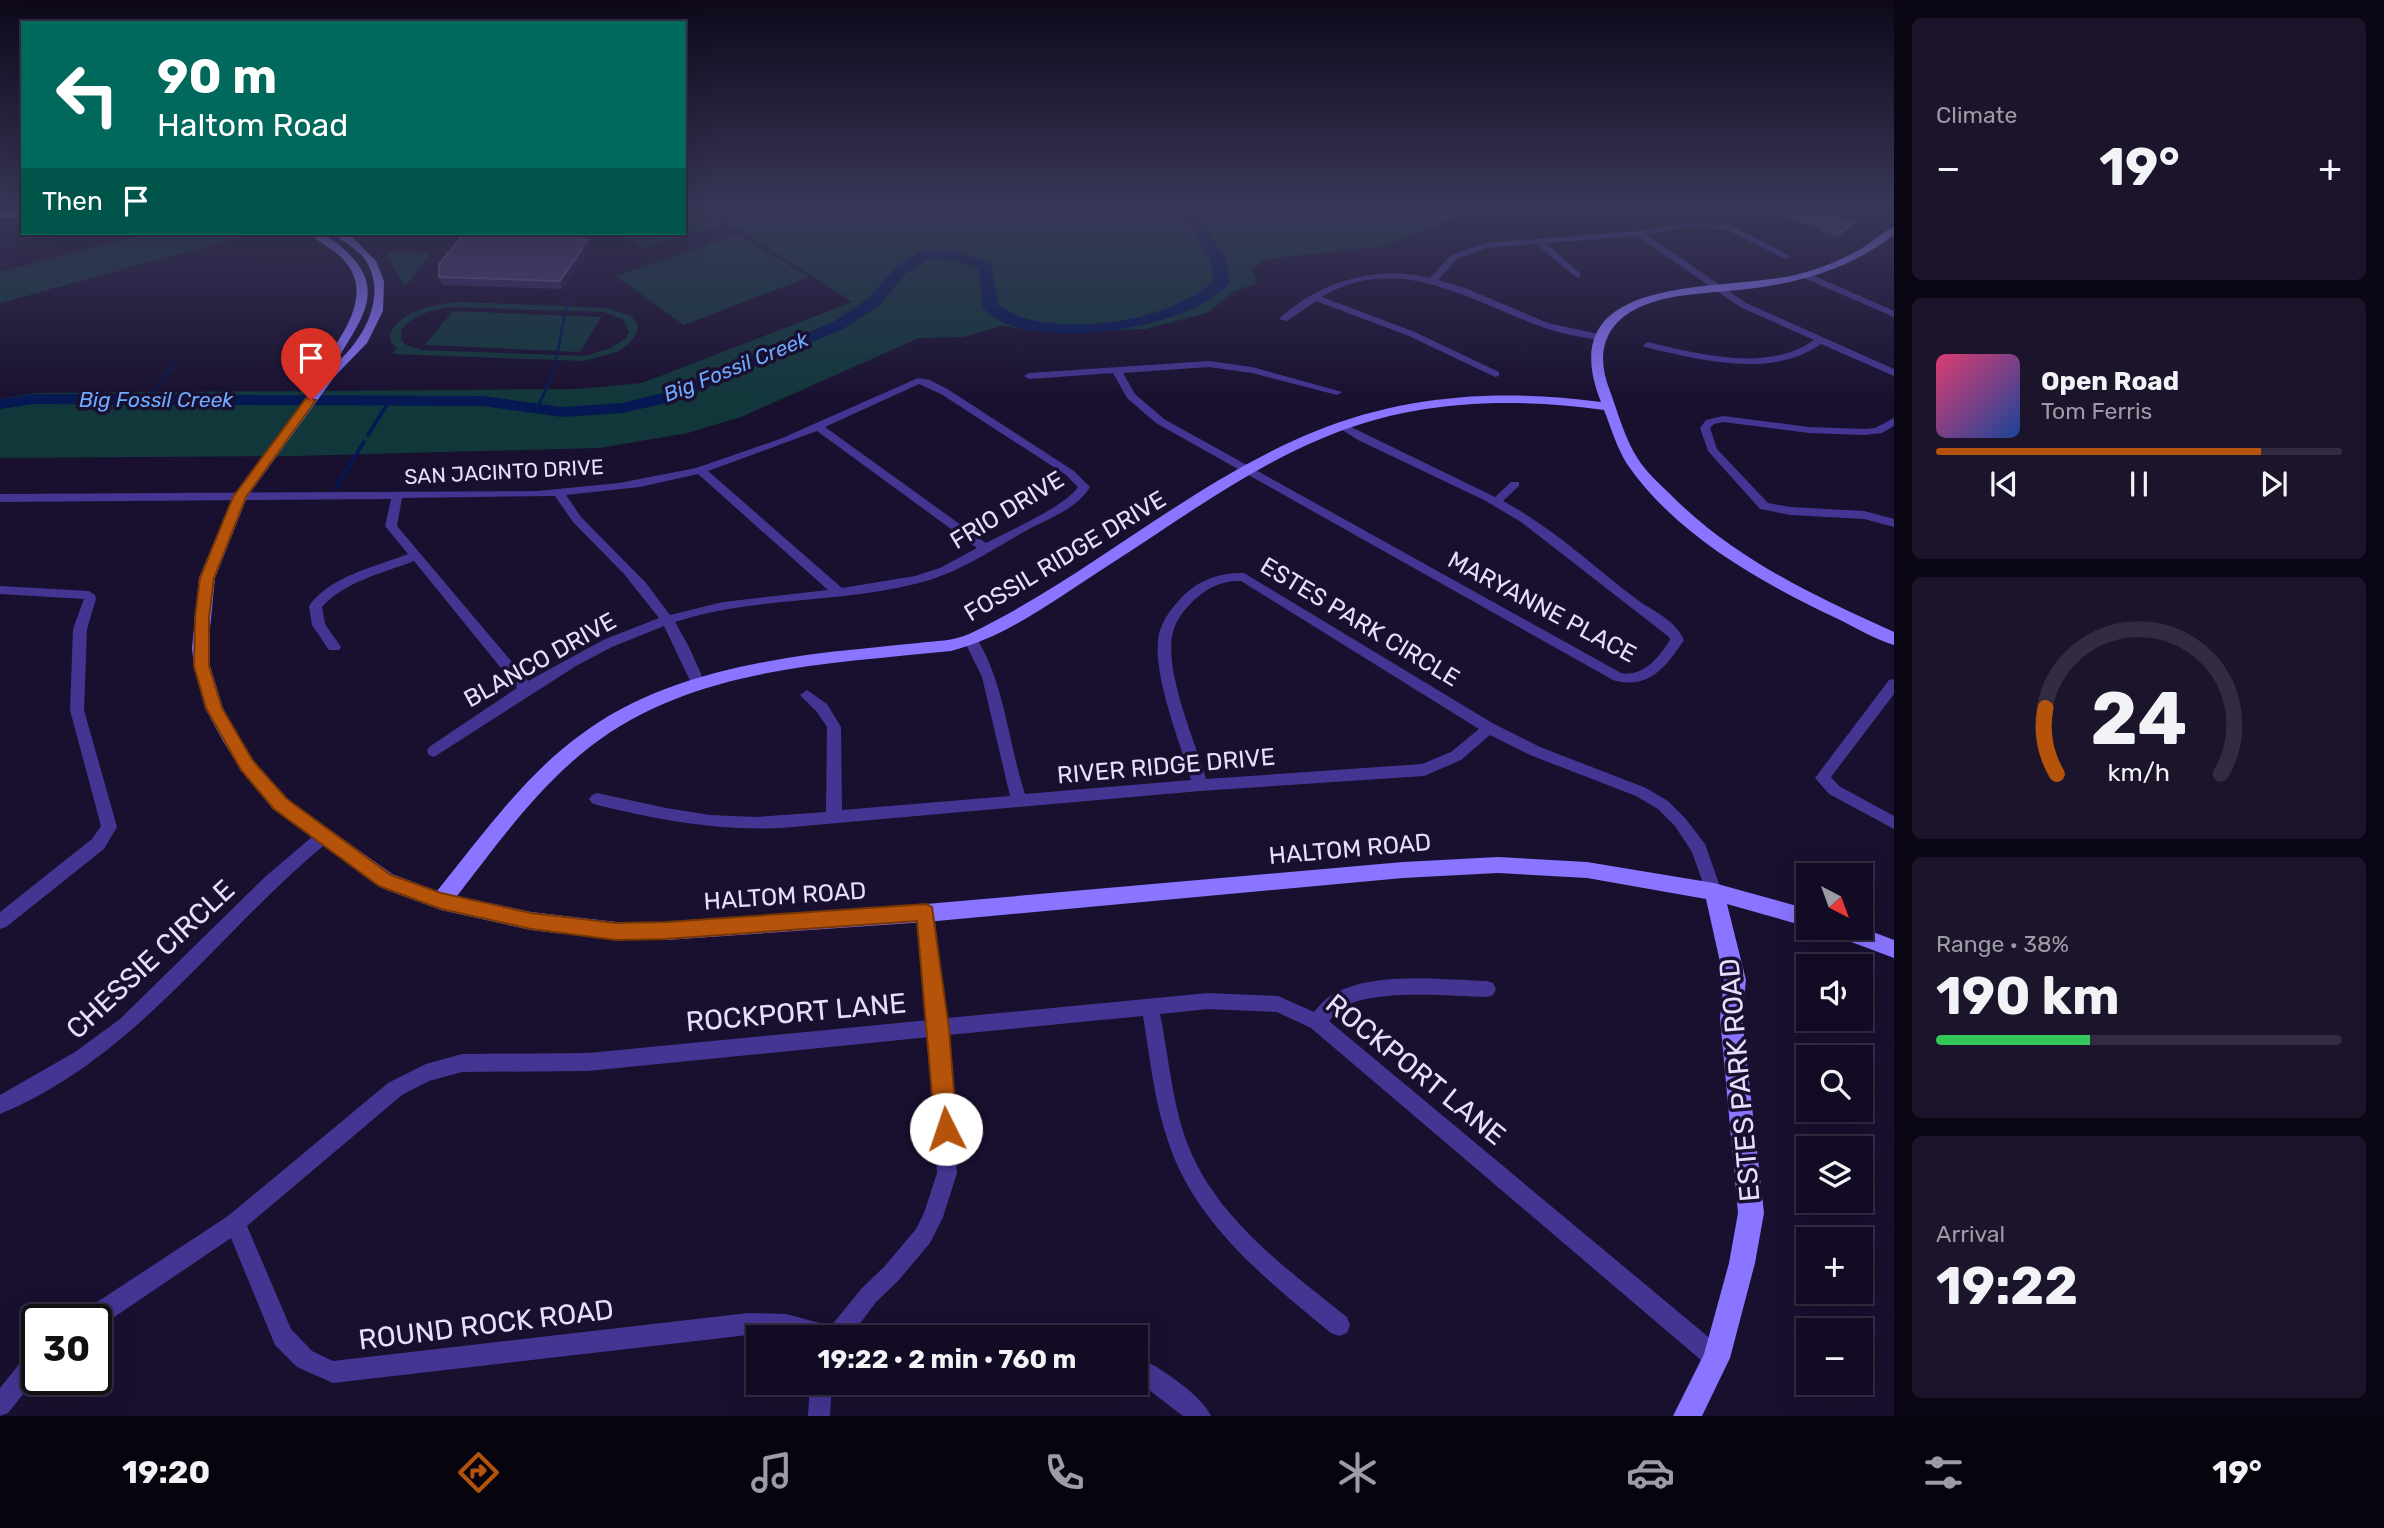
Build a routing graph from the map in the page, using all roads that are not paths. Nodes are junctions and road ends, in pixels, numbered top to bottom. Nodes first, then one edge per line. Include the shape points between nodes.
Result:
1 (357, 273) edge
2 (376, 273) edge
3 (1438, 273) edge
4 (1694, 273) edge
5 (1816, 273) edge
6 (1807, 276) junction
7 (1434, 279) junction
8 (1716, 289) junction
9 (380, 297) junction
10 (1315, 298) junction
11 (362, 301) junction
12 (1894, 314) edge
13 (1284, 319) dead end
14 (1600, 337) junction
15 (1819, 341) junction
16 (1648, 345) dead end
17 (1116, 369) junction
18 (331, 373) junction
19 (1894, 373) edge
20 (1494, 374) dead end
21 (1029, 376) dead end
22 (918, 381) joint
23 (1337, 392) dead end
24 (1610, 407) junction
25 (1894, 421) edge
26 (1341, 426) junction
27 (818, 428) junction
28 (1878, 431) junction
29 (1894, 438) edge
30 (1247, 469) junction
31 (700, 470) junction
32 (1515, 484) dead end
33 (559, 493) junction
34 (397, 496) junction
35 (240, 497) junction
36 (0, 498) edge
37 (1496, 502) junction
38 (1894, 523) edge
39 (986, 548) junction
40 (415, 556) junction
41 (0, 590) edge
42 (840, 593) junction
43 (669, 620) junction
44 (1894, 639) edge
45 (971, 640) junction
46 (334, 647) dead end
47 (698, 683) junction
48 (1894, 684) edge
49 (527, 690) junction
50 (807, 695) dead end
51 (1489, 728) junction
52 (434, 751) dead end
53 (1535, 751) joint
54 (1200, 785) junction
55 (597, 799) dead end
56 (1018, 800) junction
57 (834, 817) junction
58 (1894, 823) edge
59 (324, 835) junction
60 (1714, 892) junction
61 (441, 901) junction
62 (926, 912) junction
63 (1796, 914) edge
64 (0, 922) edge
65 (1870, 940) edge
66 (1894, 949) edge
67 (1487, 989) dead end
68 (1150, 1008) junction
69 (1317, 1022) junction
70 (939, 1029) junction
71 (0, 1105) edge
72 (235, 1223) junction
73 (112, 1305) edge
74 (786, 1325) edge
75 (843, 1325) edge
76 (1339, 1325) dead end
77 (1716, 1357) junction
78 (1148, 1375) edge
79 (21, 1379) edge
80 (820, 1395) edge
81 (0, 1405) edge
82 (819, 1416) edge
83 (1200, 1416) edge
84 (1687, 1416) edge

1 - 11 street
2 - 9 street
3 - 7 street
4 - 8 street
5 - 6 street
6 - 8 street
6 - 12 street
7 - 10 street via 1360,279 1336,285
7 - 14 street via 1537,322
8 - 14 street via 1642,302 1609,321
8 - 15 street
9 - 11 street
9 - 18 street, HALTOM ROAD via 368,331 347,363
10 - 13 street
10 - 20 street via 1412,334
11 - 18 street, HALTOM ROAD via 351,334 329,363
14 - 24 street via 1594,357 1596,372
15 - 16 street via 1788,357 1760,360
15 - 19 street
17 - 21 street
17 - 23 street via 1223,365
17 - 30 street, MARYANNE PLACE via 1146,412
18 - 35 street, HALTOM ROAD
22 - 27 street, SAN JACINTO DRIVE
22 - 39 street, FRIO DRIVE via 945,392 1070,473 1084,487 1063,506
24 - 26 street, FOSSIL RIDGE DRIVE via 1492,399 1416,408
24 - 44 street via 1633,462 1679,513 1781,584
25 - 28 street
26 - 30 street, FOSSIL RIDGE DRIVE
26 - 37 street, MARYANNE PLACE
27 - 31 street, SAN JACINTO DRIVE
27 - 39 street
28 - 29 street
28 - 38 street via 1809,430 1723,419 1705,428 1712,449 1764,506 1790,512 1864,515
30 - 37 street, MARYANNE PLACE via 1618,677 1636,680 1651,671 1677,640 1674,631 1530,521
30 - 45 street, FOSSIL RIDGE DRIVE
31 - 33 street, SAN JACINTO DRIVE
31 - 42 street
32 - 37 street
33 - 34 street, SAN JACINTO DRIVE
33 - 43 street via 576,520 631,573
34 - 35 street, SAN JACINTO DRIVE
34 - 40 street via 391,526
35 - 36 street
35 - 59 street, HALTOM ROAD via 207,578 202,666 214,708 247,765 281,804
39 - 42 street, FRIO DRIVE via 926,578
40 - 46 street via 318,600 319,625
40 - 49 street
41 - 64 street via 89,595 80,629 77,710 109,827 98,844
42 - 43 street, BLANCO DRIVE via 720,606
43 - 47 street
43 - 49 street, BLANCO DRIVE via 602,647
45 - 47 street, FOSSIL RIDGE DRIVE via 770,666
45 - 56 street via 991,679
47 - 61 street, FOSSIL RIDGE DRIVE via 588,738 544,778
48 - 58 street via 1822,778 1834,790
49 - 52 street, BLANCO DRIVE
50 - 57 street via 834,727
51 - 53 street, ESTES PARK CIRCLE
51 - 54 street, RIVER RIDGE DRIVE via 1456,756 1424,771
51 - 54 street, ESTES PARK CIRCLE via 1254,581 1233,576 1203,586 1184,601 1168,623 1165,637 1164,667
53 - 60 street, ESTES PARK ROAD via 1663,805 1699,849
54 - 56 street, RIVER RIDGE DRIVE
55 - 57 street, RIVER RIDGE DRIVE via 711,823 744,825
56 - 57 street, RIVER RIDGE DRIVE
59 - 61 street, HALTOM ROAD via 385,880
59 - 71 street, CHESSIE CIRCLE via 290,862 128,1023 79,1061
60 - 62 street, HALTOM ROAD via 1587,870 1498,865
60 - 63 street, HALTOM ROAD
60 - 77 street, ESTES PARK ROAD via 1735,980 1731,1018 1751,1213
61 - 62 street, HALTOM ROAD via 531,921 616,931
62 - 70 street
65 - 66 street
67 - 69 street via 1361,993 1338,1000
68 - 69 street, ROCKPORT LANE via 1208,1001 1278,1004
68 - 70 street, ROCKPORT LANE
68 - 76 street via 1182,1153 1193,1172 1230,1230
69 - 77 street, ROCKPORT LANE
70 - 72 street, ROCKPORT LANE via 588,1062 450,1066 395,1089
70 - 75 street via 948,1154 942,1195 911,1252
72 - 73 street, ROCKPORT LANE
72 - 74 street, ROUND ROCK ROAD via 283,1337 311,1365 333,1372 748,1324
77 - 84 street, ESTES PARK ROAD
78 - 83 street
79 - 81 street
80 - 82 street

